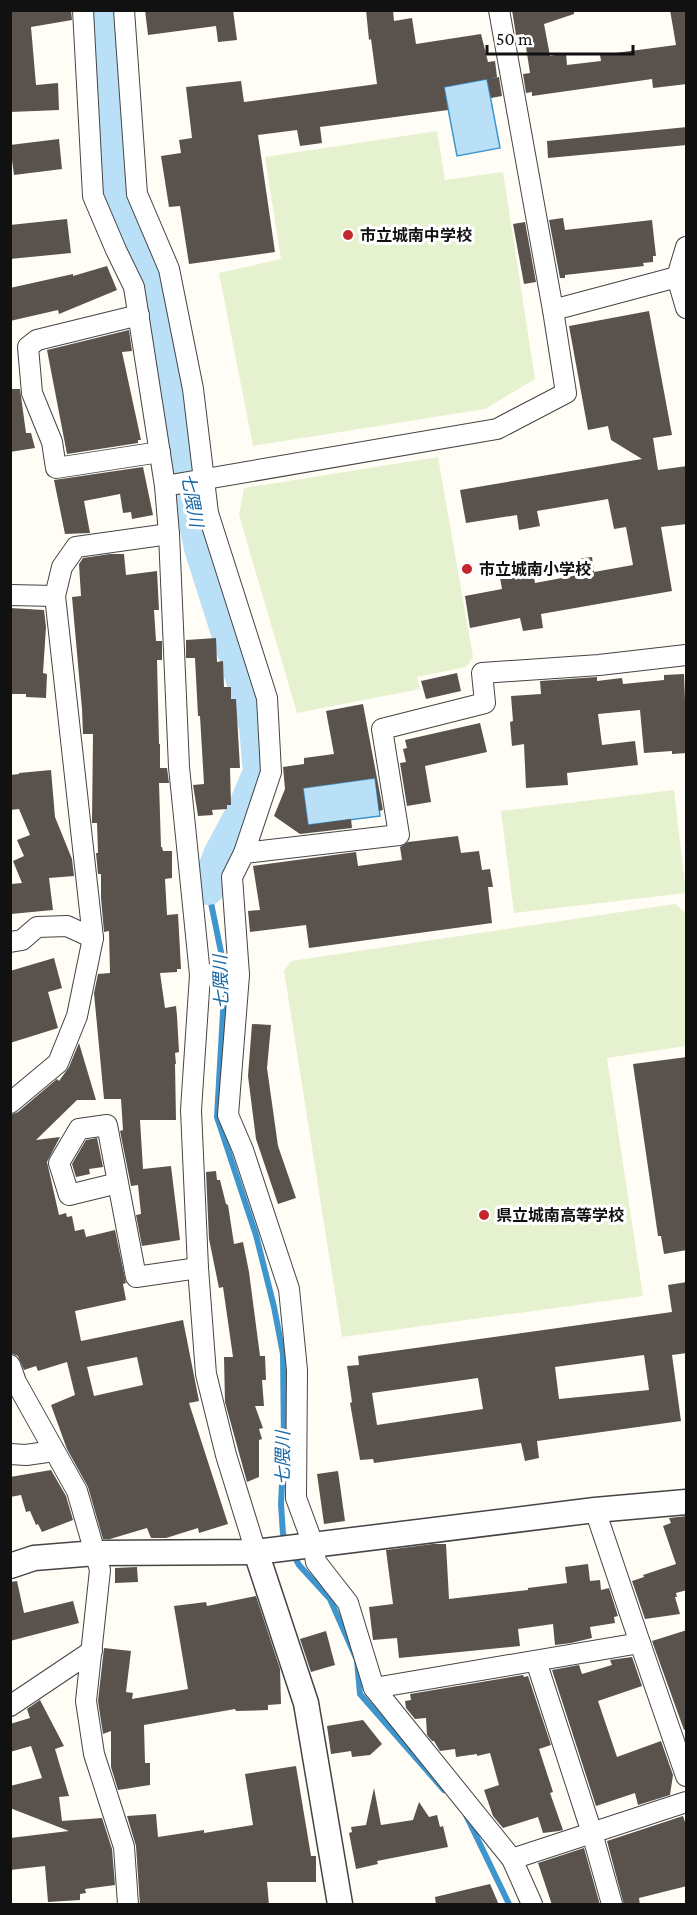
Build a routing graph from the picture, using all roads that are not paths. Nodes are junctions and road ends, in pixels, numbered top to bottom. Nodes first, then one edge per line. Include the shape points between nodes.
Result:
1 (83, 10) edge
2 (124, 10) edge
3 (499, 10) edge
4 (687, 247) edge
5 (677, 278) junction
6 (687, 308) edge
7 (553, 310) junction
8 (139, 315) junction
9 (160, 452) junction
10 (205, 479) junction
11 (165, 486) junction
12 (169, 534) junction
13 (10, 596) edge
14 (55, 596) junction
15 (687, 656) edge
16 (244, 854) junction
17 (93, 938) junction
18 (10, 942) edge
19 (220, 975) junction
20 (10, 1103) edge
21 (118, 1183) dead end
22 (198, 1268) junction
23 (10, 1365) edge
24 (54, 1452) junction
25 (10, 1454) edge
26 (687, 1502) edge
27 (595, 1510) junction
28 (306, 1545) junction
29 (263, 1551) junction
30 (96, 1553) junction
31 (10, 1566) edge
32 (640, 1643) junction
33 (92, 1650) junction
34 (537, 1660) junction
35 (374, 1688) junction
36 (10, 1706) edge
37 (687, 1776) edge
38 (687, 1802) edge
39 (592, 1833) junction
40 (512, 1859) junction
41 (128, 1905) edge
42 (340, 1905) edge
43 (532, 1905) edge
44 (612, 1905) edge

1 - 8 street via 93,196 134,286
2 - 10 street via 137,194 169,269 193,389
3 - 7 street
4 - 5 street
5 - 6 street
5 - 7 street
7 - 10 street via 566,393 497,429
8 - 9 street
8 - 9 street via 38,340 28,347 32,393 52,442 57,468
9 - 11 street
10 - 11 street
10 - 16 street via 208,513 267,698 271,772
11 - 12 street
12 - 14 street via 76,547 62,567
12 - 19 street via 179,767
13 - 14 street
14 - 17 street
15 - 16 street via 483,673 485,703 382,729 399,835
16 - 19 street via 232,878
17 - 18 street via 67,926 37,927 22,940
17 - 20 street via 77,1017 58,1064
19 - 22 street via 190,1110
19 - 28 street via 228,1115 289,1289 297,1370 296,1498
21 - 22 street via 136,1277
22 - 29 street via 206,1374 226,1455
23 - 24 street
24 - 25 street
24 - 30 street via 76,1491
26 - 27 street
27 - 28 street
27 - 32 street
28 - 29 street
28 - 35 street via 348,1603
29 - 30 street
29 - 42 street via 306,1703
30 - 31 street via 34,1558
30 - 33 street via 100,1570
32 - 34 street
32 - 37 street
33 - 36 street
33 - 41 street via 86,1701 94,1754 124,1847
34 - 35 street
34 - 39 street
35 - 40 street
38 - 39 street
39 - 40 street
39 - 44 street
40 - 43 street

